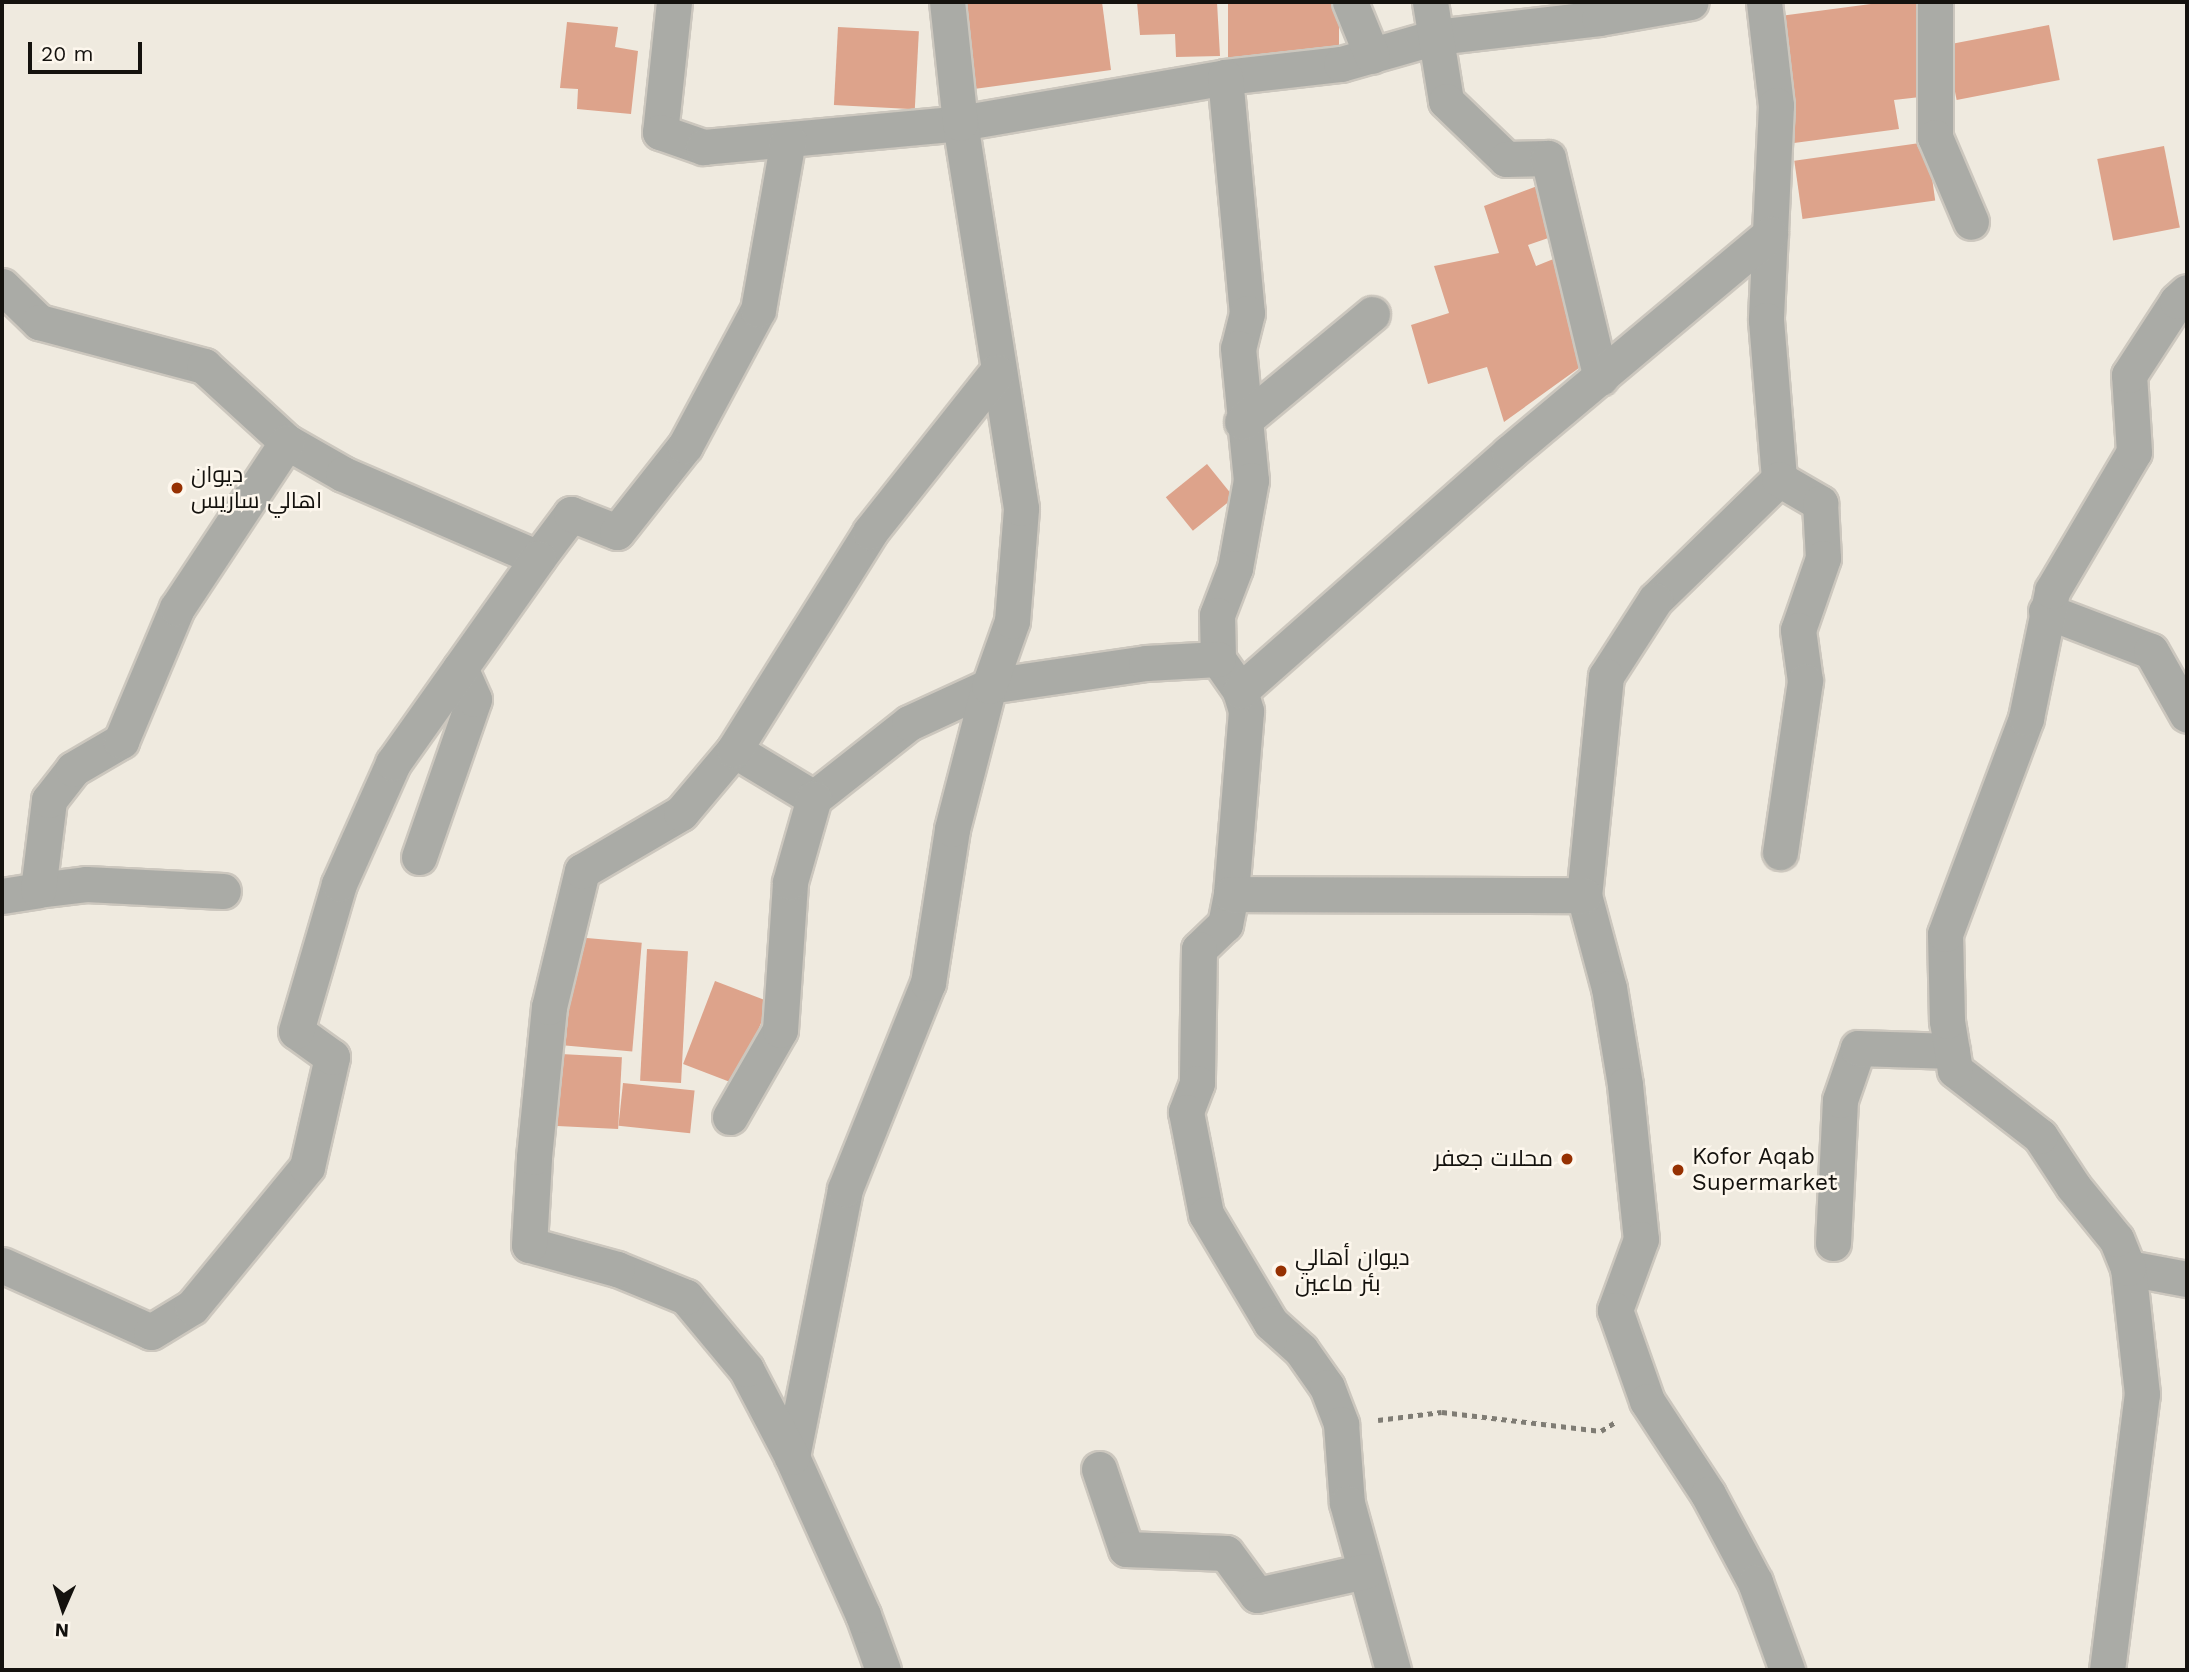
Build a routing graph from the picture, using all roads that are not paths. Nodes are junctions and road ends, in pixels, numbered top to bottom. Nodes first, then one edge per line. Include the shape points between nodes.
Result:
1 (674, 2) edge
2 (947, 2) edge
3 (1350, 2) edge
4 (1430, 2) edge
5 (1691, 2) edge
6 (1764, 2) edge
7 (1935, 2) edge
8 (1436, 37) junction
9 (1372, 56) junction
10 (1225, 77) junction
11 (960, 122) junction
12 (788, 140) junction
13 (1971, 222) dead end
14 (1770, 234) junction
15 (2, 286) edge
16 (2187, 292) edge
17 (1372, 314) dead end
18 (998, 372) junction
19 (1601, 378) junction
20 (1242, 422) junction
21 (287, 442) junction
22 (1779, 479) junction
23 (538, 558) junction
24 (2046, 611) junction
25 (1218, 659) junction
26 (460, 668) junction
27 (989, 686) junction
28 (1240, 691) junction
29 (2187, 715) edge
30 (734, 750) junction
31 (814, 798) junction
32 (1780, 852) dead end
33 (419, 857) dead end
34 (38, 890) junction
35 (223, 891) dead end
36 (1231, 894) junction
37 (1584, 895) junction
38 (2, 896) edge
39 (1952, 1051) junction
40 (730, 1117) dead end
41 (1833, 1243) dead end
42 (2, 1265) edge
43 (2128, 1268) junction
44 (2187, 1279) edge
45 (792, 1457) junction
46 (1099, 1469) dead end
47 (1365, 1571) junction
48 (883, 1670) edge
49 (1393, 1670) edge
50 (1787, 1670) edge
51 (2107, 1670) edge

1 - 12 street via 660,132 703,147
2 - 11 street
3 - 9 street
4 - 8 street
5 - 8 street
6 - 14 street via 1776,105
7 - 13 street via 1935,137
8 - 9 street
8 - 19 street via 1446,101 1506,159 1548,158
9 - 10 street via 1341,64
10 - 11 street
10 - 20 street via 1247,313 1238,348
11 - 12 street
11 - 18 street
12 - 23 street via 758,310 685,446 617,532 571,514
14 - 19 street
14 - 22 street via 1766,320
15 - 21 street via 39,322 204,366
16 - 24 street via 2129,375 2134,452 2052,591
17 - 20 street
18 - 27 street via 1021,508 1012,621
18 - 30 street via 870,532
19 - 28 street via 1509,453
20 - 25 street via 1251,480 1236,568 1217,615
21 - 23 street via 343,474
21 - 34 street via 177,608 121,741 73,769 49,800
22 - 32 street via 1820,503 1823,558 1798,630 1805,681
22 - 37 street via 1655,600 1606,676
23 - 26 street
24 - 29 street via 2151,651
24 - 39 street via 2026,718 1945,934
25 - 27 street via 1146,663
25 - 28 street
26 - 33 street via 474,699
26 - 42 street via 393,763 339,884 296,1031 332,1057 307,1167 192,1307 151,1332
27 - 31 street via 909,723
27 - 45 street via 952,829 928,983 845,1189
28 - 36 street via 1246,710
30 - 31 street
30 - 45 street via 681,813 582,871 549,1007 528,1245 617,1269 686,1297 746,1369
31 - 40 street via 790,882 780,1030
34 - 35 street via 86,884
34 - 38 street
36 - 37 street
36 - 47 street via 1225,925 1199,949 1197,1083 1186,1112 1206,1214 1271,1324 1301,1350 1327,1387 1341,1424 1347,1503
37 - 50 street via 1609,988 1625,1085 1641,1239 1615,1311 1647,1401 1708,1494 1755,1582
39 - 41 street via 1858,1048 1840,1100
39 - 43 street via 1955,1070 2040,1136 2116,1239
43 - 44 street
43 - 51 street via 2141,1394
45 - 48 street
46 - 47 street via 1126,1549 1226,1553 1257,1595
47 - 49 street

